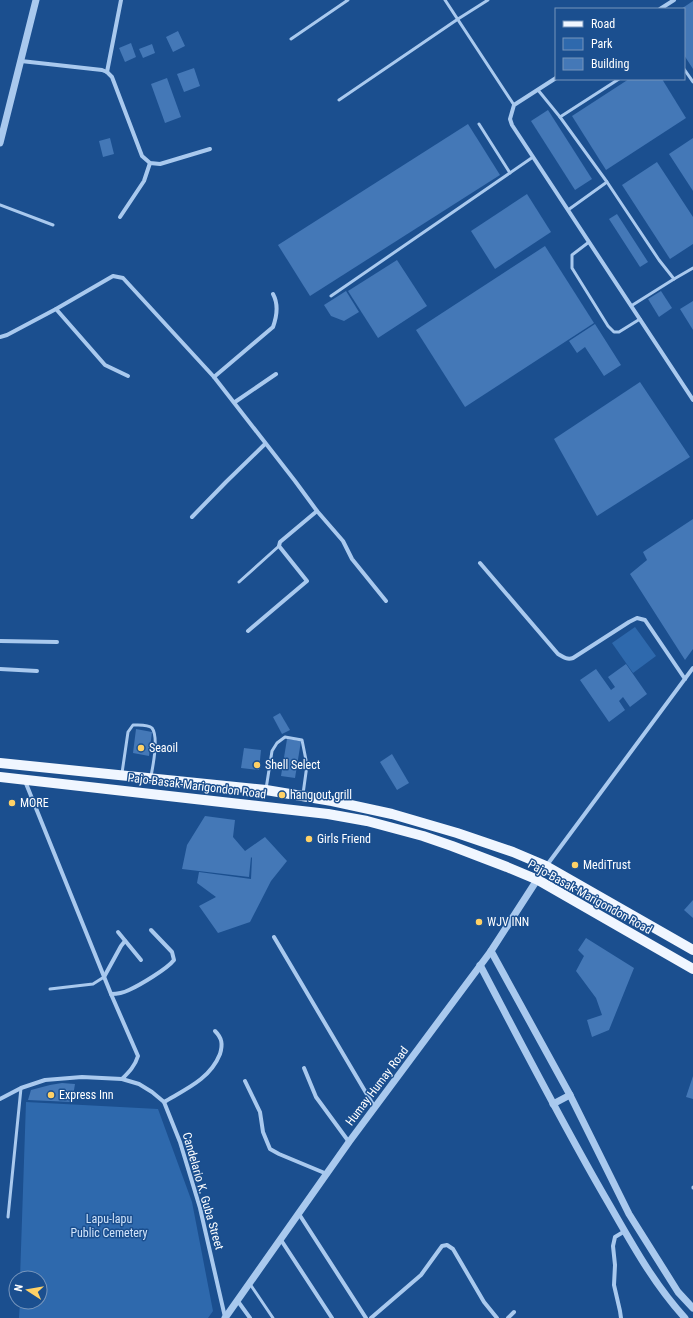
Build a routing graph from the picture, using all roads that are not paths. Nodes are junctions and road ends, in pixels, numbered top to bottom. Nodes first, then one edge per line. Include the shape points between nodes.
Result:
1 (36, 0) edge
2 (121, 0) edge
3 (348, 0) edge
4 (445, 0) edge
5 (488, 0) edge
6 (674, 0) edge
7 (662, 8) edge
8 (458, 19) junction
9 (291, 39) dead end
10 (21, 61) junction
11 (685, 70) edge
12 (107, 72) junction
13 (555, 79) edge
14 (617, 80) edge
15 (693, 82) edge
16 (538, 90) junction
17 (339, 100) dead end
18 (514, 105) junction
19 (560, 117) junction
20 (479, 124) dead end
21 (0, 143) edge
22 (210, 149) dead end
23 (533, 157) junction
24 (150, 163) junction
25 (510, 173) junction
26 (607, 182) junction
27 (0, 205) edge
28 (568, 210) junction
29 (120, 217) dead end
30 (53, 225) dead end
31 (589, 242) junction
32 (693, 268) edge
33 (674, 279) junction
34 (273, 294) dead end
35 (331, 296) dead end
36 (631, 306) junction
37 (56, 309) junction
38 (640, 319) junction
39 (0, 337) edge
40 (276, 374) dead end
41 (128, 376) dead end
42 (214, 377) junction
43 (693, 400) edge
44 (235, 402) junction
45 (266, 444) junction
46 (317, 511) junction
47 (192, 517) dead end
48 (279, 546) junction
49 (480, 563) dead end
50 (239, 582) dead end
51 (386, 601) dead end
52 (248, 631) dead end
53 (0, 641) edge
54 (57, 642) dead end
55 (693, 668) edge
56 (0, 669) edge
57 (37, 671) dead end
58 (685, 679) junction
59 (0, 763) edge
60 (122, 775) junction
61 (0, 777) edge
62 (151, 778) junction
63 (24, 780) junction
64 (266, 790) junction
65 (303, 796) junction
66 (546, 866) junction
67 (538, 880) junction
68 (151, 930) dead end
69 (118, 932) dead end
70 (274, 937) dead end
71 (125, 941) junction
72 (693, 950) edge
73 (491, 951) junction
74 (141, 960) dead end
75 (480, 965) junction
76 (693, 969) edge
77 (104, 977) junction
78 (50, 988) dead end
79 (111, 994) junction
80 (215, 1031) dead end
81 (304, 1068) dead end
82 (122, 1079) junction
83 (245, 1080) dead end
84 (21, 1088) junction
85 (570, 1096) junction
86 (0, 1099) edge
87 (164, 1102) junction
88 (554, 1104) junction
89 (375, 1108) junction
90 (349, 1142) junction
91 (327, 1174) junction
92 (299, 1214) junction
93 (8, 1217) dead end
94 (625, 1231) junction
95 (280, 1240) junction
96 (249, 1283) junction
97 (237, 1300) junction
98 (693, 1308) edge
99 (514, 1312) dead end
100 (228, 1316) edge
101 (250, 1318) edge
102 (273, 1318) edge
103 (332, 1318) edge
104 (366, 1318) edge
105 (371, 1318) edge
106 (497, 1318) edge
107 (508, 1318) edge
108 (621, 1318) edge
109 (686, 1318) edge

1 - 10 street
2 - 12 street
3 - 9 lane
4 - 8 lane
5 - 8 lane
6 - 7 street
8 - 17 lane
8 - 18 lane
10 - 12 street
10 - 21 street
11 - 15 lane
12 - 24 street via 112,77 142,156
13 - 16 street
14 - 19 lane
16 - 18 street
16 - 19 lane
18 - 23 street via 510,118 512,126
19 - 26 lane
20 - 25 lane
22 - 24 street via 160,164
23 - 25 lane
23 - 28 street
24 - 29 street via 144,181
25 - 35 lane
26 - 28 lane
26 - 33 lane
27 - 30 lane
28 - 31 street
31 - 36 street
31 - 38 lane via 572,255 572,268 608,326 614,332 619,332
32 - 33 lane
33 - 36 lane
34 - 42 street via 277,305 273,327
36 - 38 street
37 - 39 street
37 - 41 street via 105,365
37 - 42 street via 113,276 123,278
38 - 43 street
40 - 44 street
42 - 44 street
44 - 45 street
45 - 46 street
45 - 47 street
46 - 48 street via 280,542
46 - 51 street via 343,541 352,559
48 - 50 lane
48 - 52 street via 307,580
49 - 58 street via 558,654 574,658 637,618 645,620
53 - 54 street
55 - 58 street
56 - 57 street
58 - 66 street
59 - 60 main road, Pajo-Basak-Marigondon Road
60 - 62 main road, Pajo-Basak-Marigondon Road
60 - 62 lane via 128,732 133,725 139,725 153,730 155,743
61 - 63 main road, Pajo-Basak-Marigondon Road
62 - 64 main road, Pajo-Basak-Marigondon Road
63 - 67 main road, Pajo-Basak-Marigondon Road via 367,821 452,846
63 - 77 street
64 - 65 main road, Pajo-Basak-Marigondon Road
64 - 65 lane via 272,751 285,737 295,738 302,740 307,764
65 - 66 main road, Pajo-Basak-Marigondon Road via 372,808 426,823 513,852
66 - 67 street, Humay Humay Road
66 - 72 main road, Pajo-Basak-Marigondon Road
67 - 73 street, Humay Humay Road
67 - 76 main road, Pajo-Basak-Marigondon Road
68 - 79 street via 172,952 174,960 166,968 129,990
69 - 71 street
70 - 89 street
71 - 74 street
71 - 77 street
73 - 75 street, Humay Humay Road
73 - 85 street
75 - 88 street
75 - 89 street, Humay Humay Road
77 - 78 lane via 92,984
77 - 79 street
79 - 82 street via 138,1056 133,1068
80 - 87 street via 222,1040 212,1069 203,1078
81 - 90 street via 316,1096
82 - 84 street, Candelario K. Guba Street via 82,1077 45,1080
82 - 87 street, Candelario K. Guba Street via 140,1084
83 - 91 street via 260,1112 263,1132 270,1148
84 - 86 street, Candelario K. Guba Street
84 - 93 lane
85 - 88 street
85 - 98 street via 630,1214 678,1292
87 - 100 street, Candelario K. Guba Street via 180,1142 200,1208
88 - 94 street
89 - 90 street, Humay Humay Road
90 - 91 street, Humay Humay Road
91 - 92 street, Humay Humay Road
92 - 95 street, Humay Humay Road
92 - 104 street
94 - 108 street via 615,1238 613,1246 616,1265 614,1285
94 - 109 street via 646,1268 669,1300
95 - 96 street, Humay Humay Road
95 - 103 street
96 - 97 street, Humay Humay Road
96 - 102 lane
97 - 100 street, Humay Humay Road
97 - 101 street
99 - 107 street
105 - 106 street via 421,1275 442,1246 447,1245 453,1249 484,1302

